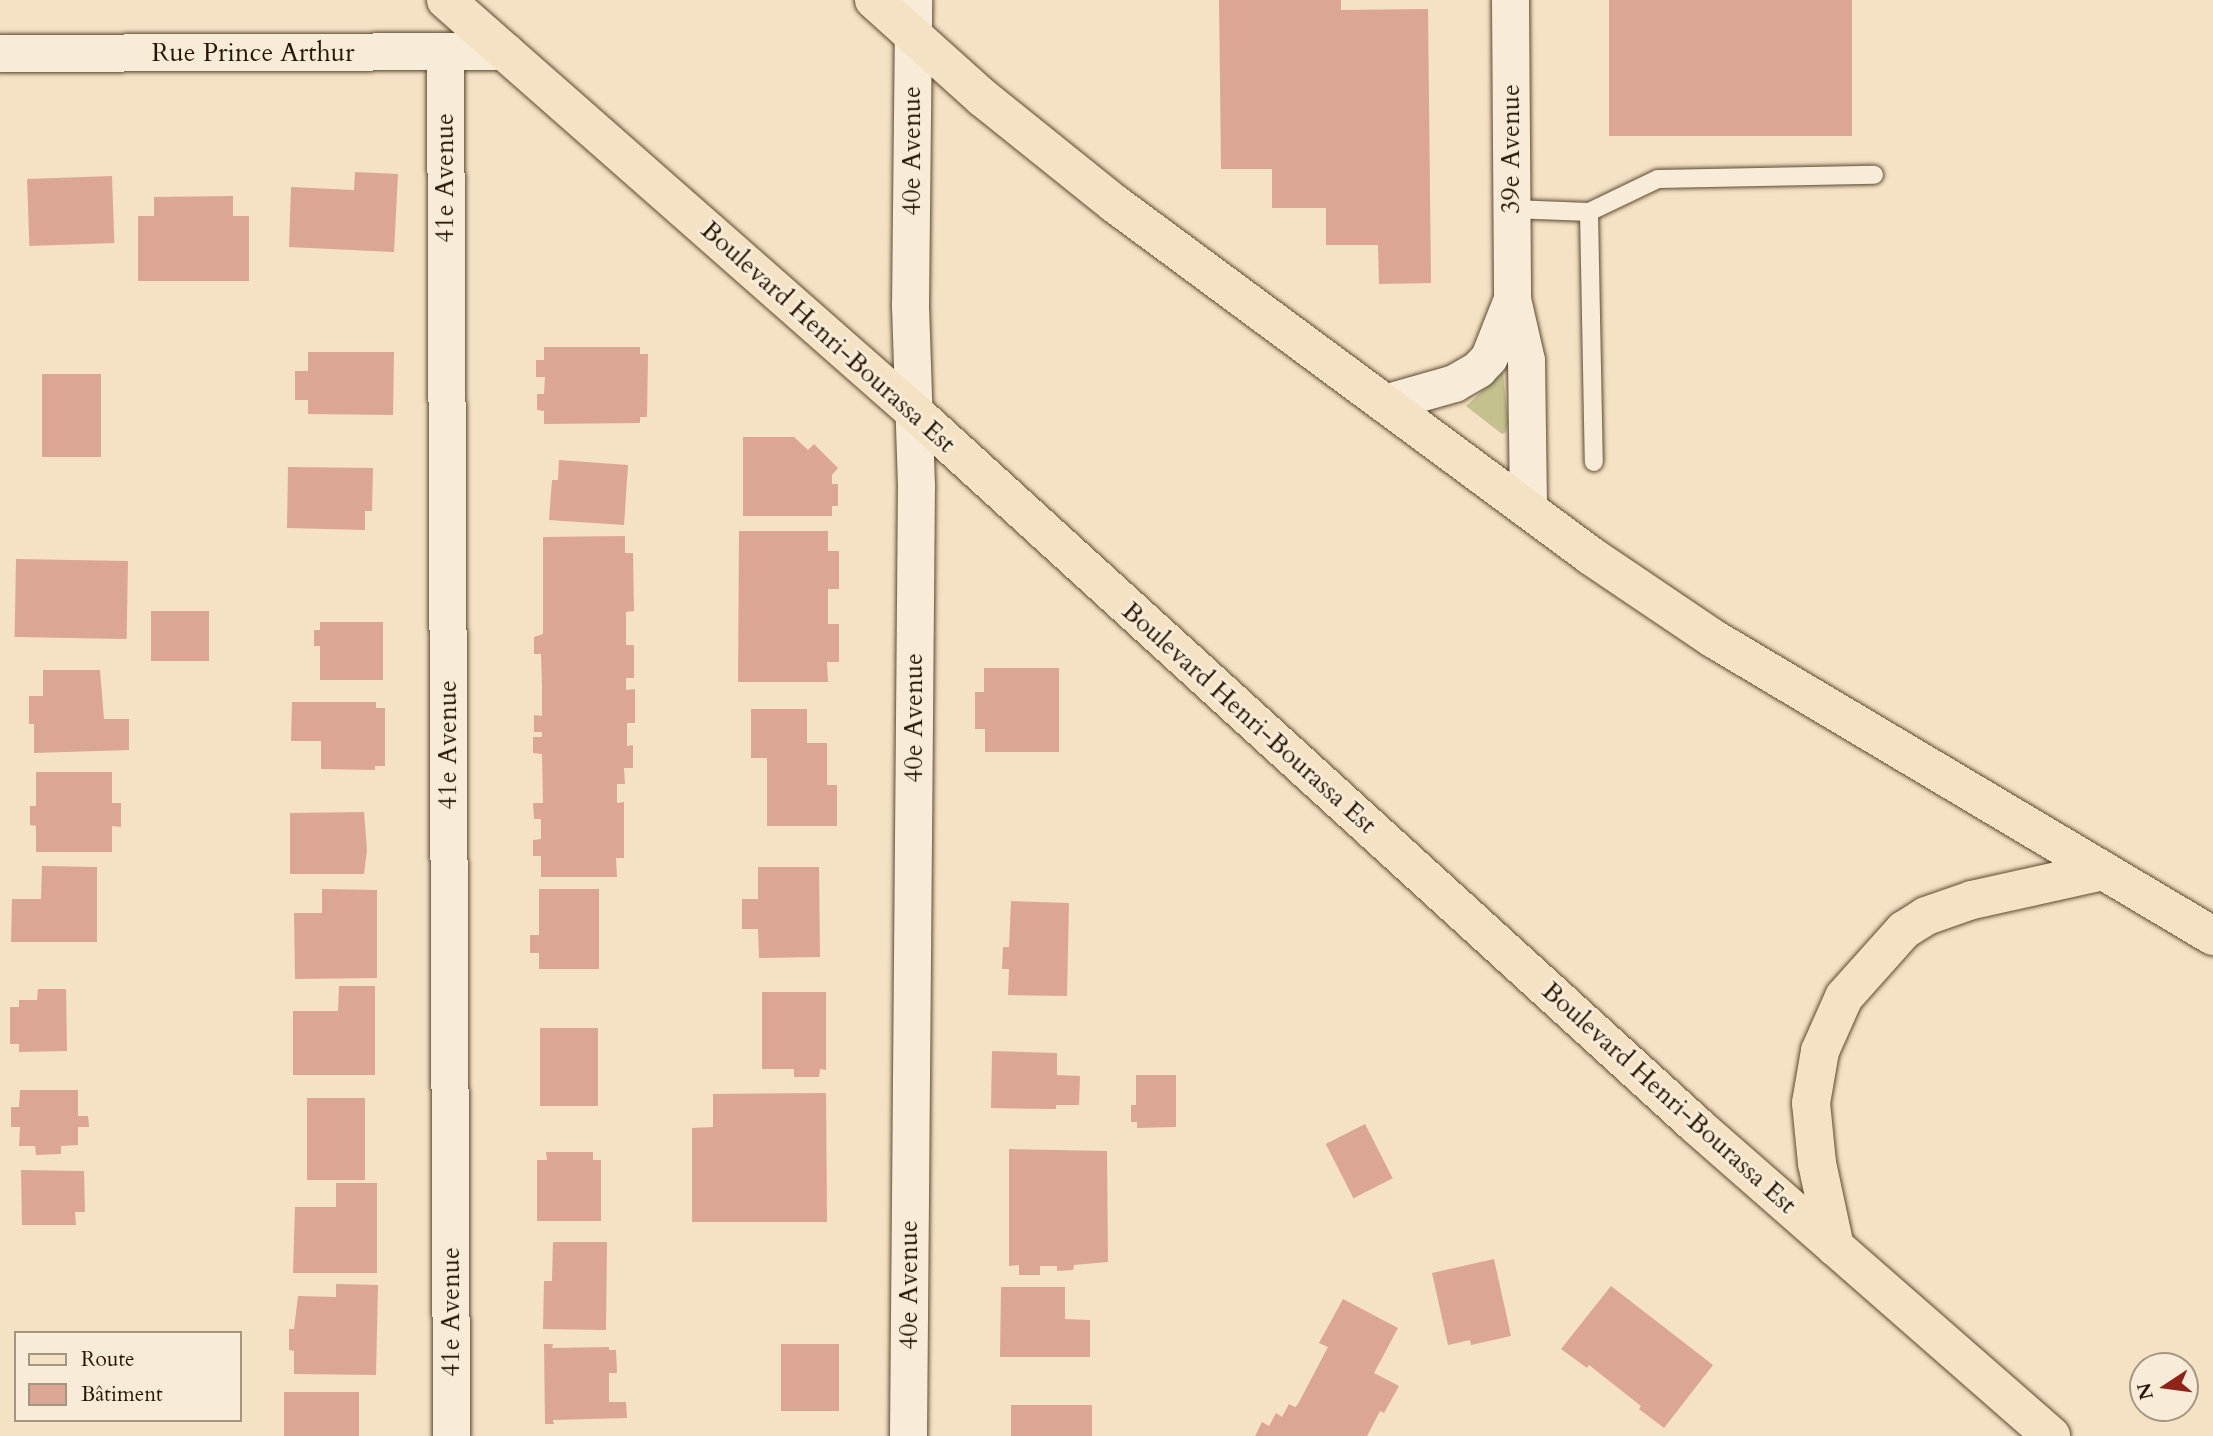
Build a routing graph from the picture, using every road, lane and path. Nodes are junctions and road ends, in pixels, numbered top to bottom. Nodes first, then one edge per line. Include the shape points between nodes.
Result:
1 (446, 0) edge
2 (874, 0) edge
3 (1510, 0) edge
4 (912, 17) edge
5 (505, 51) junction
6 (0, 53) edge
7 (445, 54) junction
8 (1874, 176) dead end
9 (1512, 209) junction
10 (1589, 212) junction
11 (1512, 299) junction
12 (1384, 403) junction
13 (912, 410) junction
14 (1594, 462) dead end
15 (1528, 509) junction
16 (2103, 871) junction
17 (2213, 936) edge
18 (1835, 1247) junction
19 (452, 1436) edge
20 (908, 1436) edge
21 (2051, 1436) edge

1 - 5 main road, Boulevard Henri-Bourassa Est
2 - 4 main road
3 - 9 street, 39e Avenue
4 - 12 main road via 983,98 1115,204
4 - 13 street, 40e Avenue
5 - 7 street, Rue Prince Arthur
5 - 13 main road, Boulevard Henri-Bourassa Est
6 - 7 street, Rue Prince Arthur
7 - 19 street, 41e Avenue
8 - 10 lane via 1658,178
9 - 10 lane
9 - 11 street, 39e Avenue
10 - 14 lane
11 - 12 street, 39e Avenue via 1489,357 1478,369 1454,383
11 - 15 street, 39e Avenue via 1526,360
12 - 15 main road
13 - 18 main road, Boulevard Henri-Bourassa Est
13 - 20 street, 40e Avenue via 916,486
15 - 16 main road via 1714,639
16 - 17 main road
16 - 18 main road via 1972,900 1926,916 1897,937 1844,997 1821,1051 1811,1103 1816,1163
18 - 21 main road, Boulevard Henri-Bourassa Est

